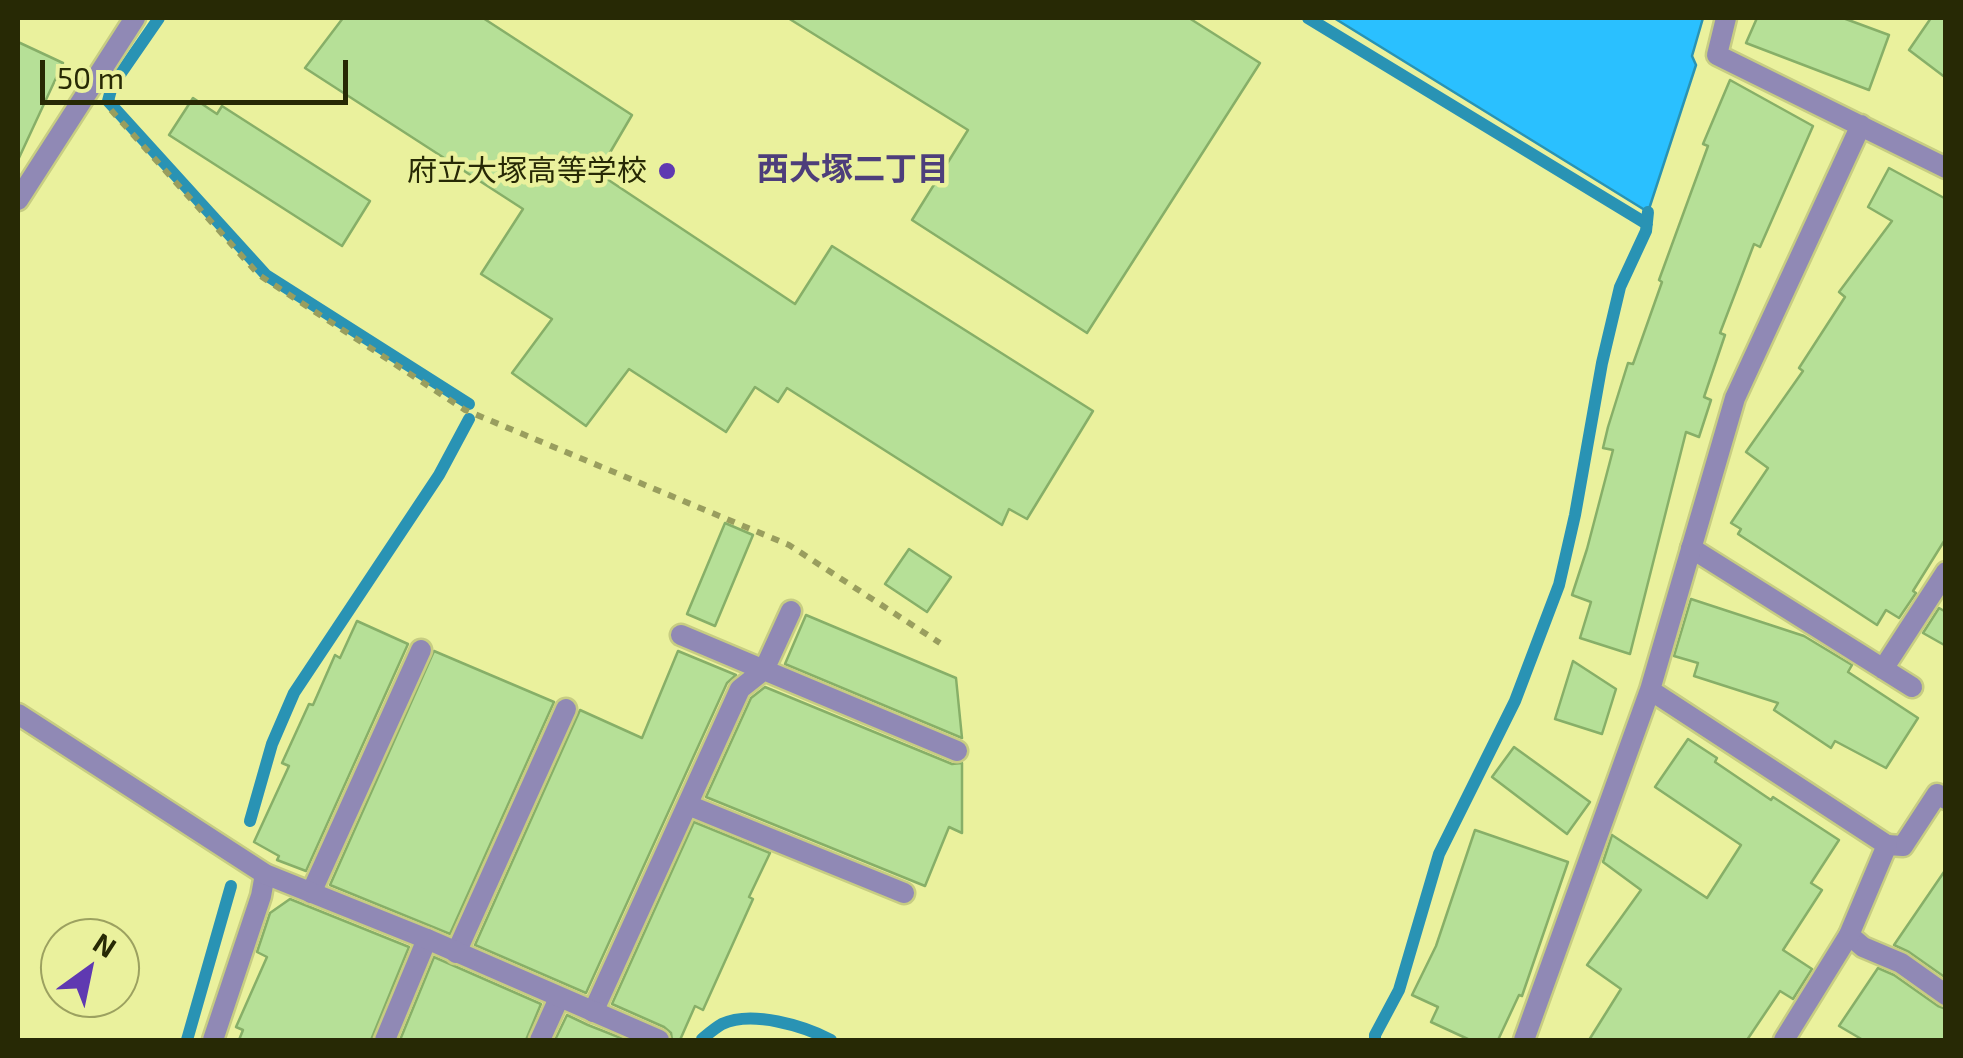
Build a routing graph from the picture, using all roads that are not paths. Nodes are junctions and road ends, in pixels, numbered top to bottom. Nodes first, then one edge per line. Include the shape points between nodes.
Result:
1 (134, 18) edge
2 (1726, 18) edge
3 (1861, 125) junction
4 (1946, 168) edge
5 (18, 200) edge
6 (1691, 548) junction
7 (1946, 572) edge
8 (791, 610) dead end
9 (681, 635) dead end
10 (421, 650) dead end
11 (1883, 669) junction
12 (764, 670) junction
13 (1912, 687) dead end
14 (1650, 690) junction
15 (566, 709) dead end
16 (18, 714) edge
17 (957, 751) dead end
18 (1946, 799) edge
19 (688, 805) junction
20 (1887, 845) junction
21 (265, 874) junction
22 (312, 893) junction
23 (904, 893) dead end
24 (1849, 935) junction
25 (427, 940) junction
26 (456, 952) junction
27 (1946, 995) edge
28 (559, 998) junction
29 (593, 1012) junction
30 (214, 1040) edge
31 (385, 1040) edge
32 (540, 1040) edge
33 (659, 1040) edge
34 (1524, 1040) edge
35 (1784, 1040) edge

1 - 5 street
2 - 3 street via 1717,55
3 - 4 street
3 - 6 street via 1735,398
6 - 11 street
6 - 14 street
7 - 11 street
8 - 12 street
9 - 12 street
10 - 22 street
11 - 13 street
12 - 17 street
12 - 19 street via 740,689
14 - 20 street
14 - 34 street
15 - 26 street
16 - 21 street
18 - 20 street via 1937,794 1904,846
19 - 23 street
19 - 29 street
20 - 24 street
21 - 22 street
21 - 30 street
22 - 25 street
24 - 27 street
24 - 35 street
25 - 26 street
25 - 31 street
26 - 28 street
28 - 29 street
28 - 32 street
29 - 33 street

